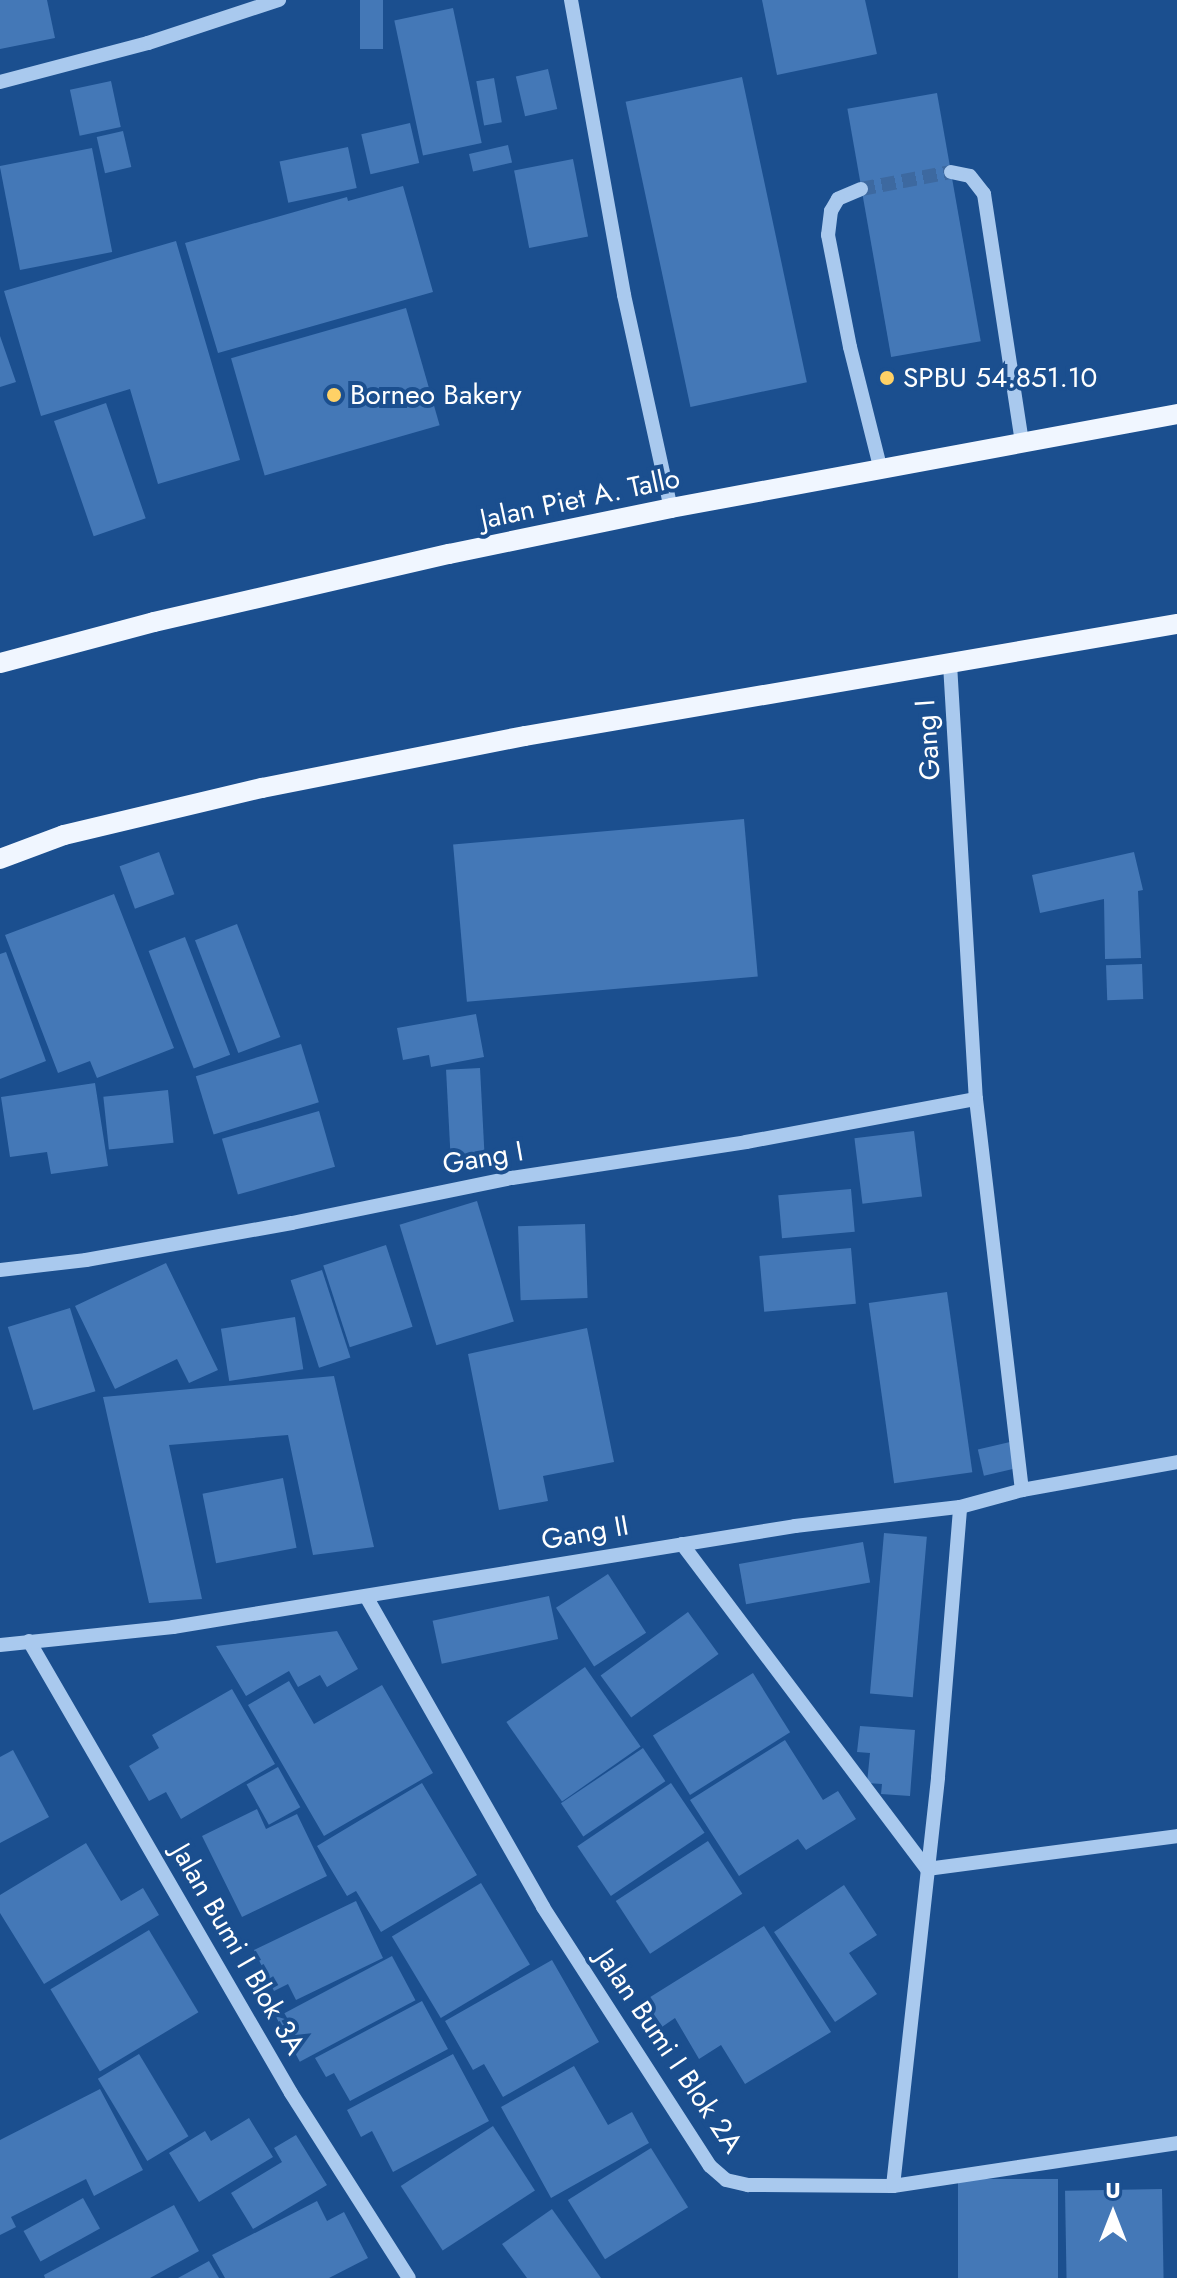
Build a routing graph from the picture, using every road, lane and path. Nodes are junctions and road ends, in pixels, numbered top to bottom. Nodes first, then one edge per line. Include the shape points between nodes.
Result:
1 (279, 0) edge
2 (571, 0) edge
3 (0, 82) edge
4 (951, 172) tunnel mouth
5 (861, 189) tunnel mouth
6 (1177, 414) edge
7 (1022, 442) junction
8 (881, 470) junction
9 (671, 508) junction
10 (1177, 624) edge
11 (0, 663) edge
12 (950, 664) junction
13 (0, 859) edge
14 (976, 1099) junction
15 (0, 1270) edge
16 (1177, 1462) edge
17 (1022, 1490) junction
18 (960, 1507) junction
19 (682, 1544) junction
20 (367, 1598) junction
21 (29, 1641) junction
22 (0, 1645) edge
23 (1177, 1836) edge
24 (927, 1869) junction
25 (1177, 2143) edge
26 (893, 2186) junction
27 (409, 2278) edge

1 - 3 street via 148,43
2 - 9 street via 624,295
4 - 7 street via 970,176 984,194
5 - 8 street via 838,199 828,235
6 - 7 main road, Jalan Piet A. Tallo
7 - 8 main road, Jalan Piet A. Tallo
8 - 9 main road, Jalan Piet A. Tallo
9 - 11 main road, Jalan Piet A. Tallo via 154,622
10 - 12 main road
12 - 13 main road via 525,736 262,788 64,835
12 - 14 street, Gang I
14 - 15 street, Gang I via 512,1178 86,1260
14 - 17 street, Gang I
16 - 17 street, Gang II
17 - 18 street, Gang II
18 - 19 street, Gang II
18 - 24 street
19 - 20 street, Gang II
19 - 24 street
20 - 21 street, Gang II via 173,1627
20 - 26 street, Jalan Bumi I Blok 2A via 543,1907 710,2166 726,2180 748,2185
21 - 22 street, Gang II
21 - 27 street, Jalan Bumi I Blok 3A via 291,2093
23 - 24 street
24 - 26 street
25 - 26 street, Jalan Bumi I Blok 2A

